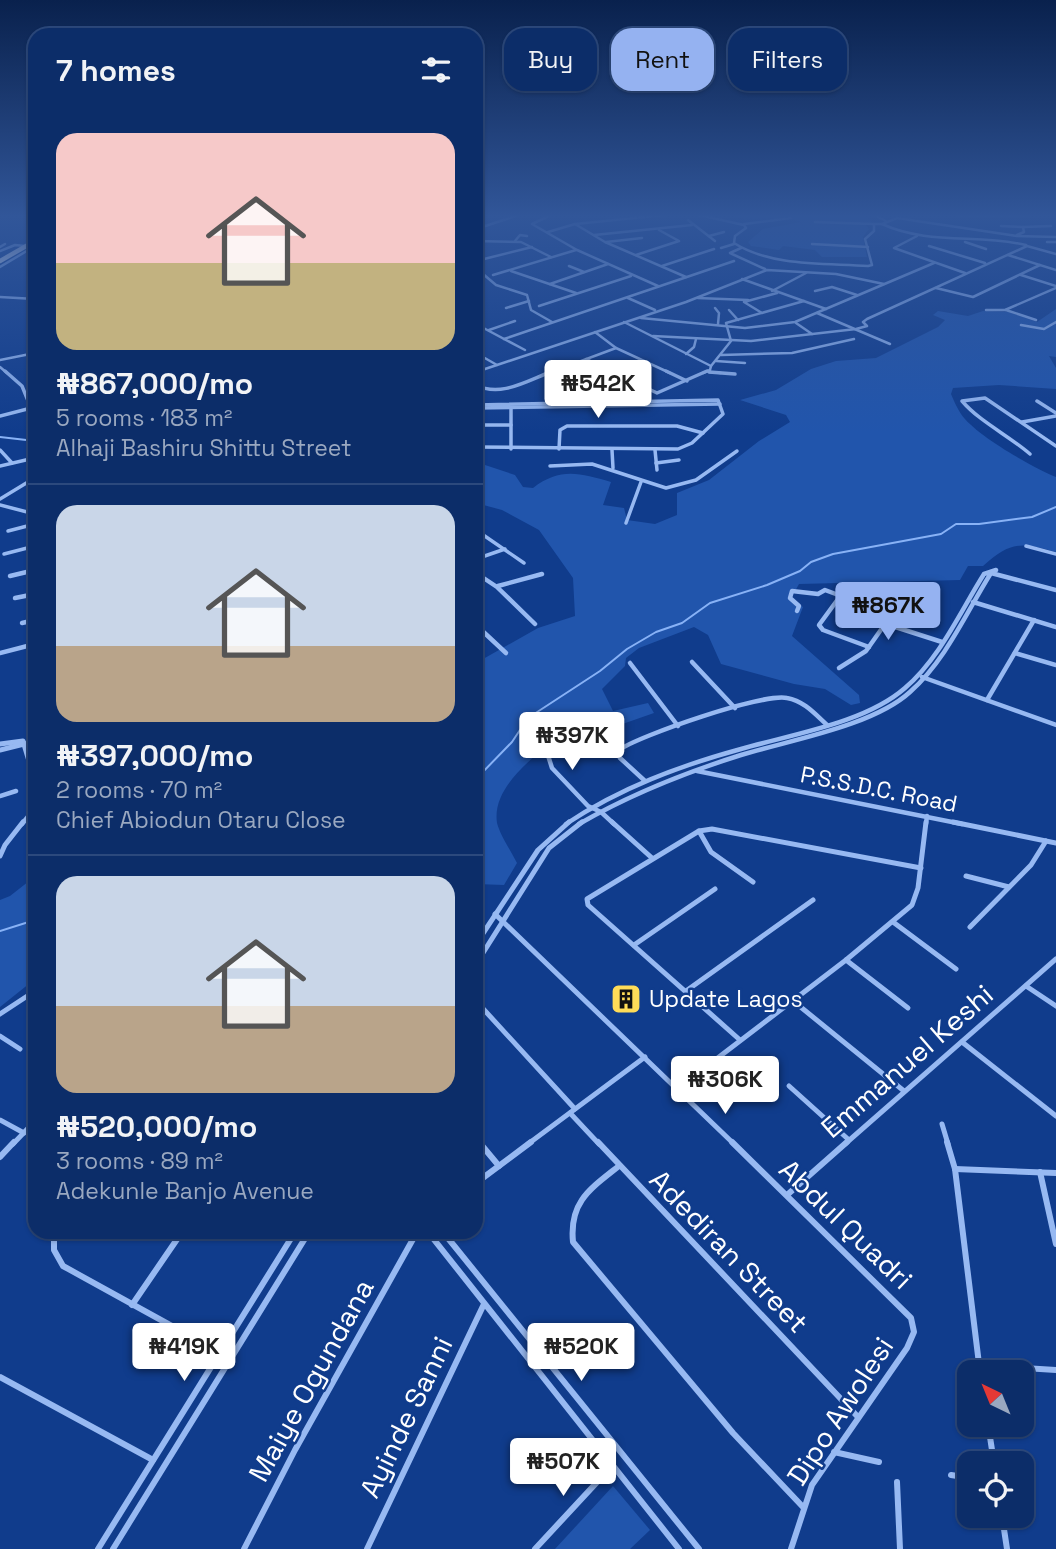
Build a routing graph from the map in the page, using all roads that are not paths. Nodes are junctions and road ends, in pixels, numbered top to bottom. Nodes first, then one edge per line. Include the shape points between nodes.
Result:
1 (503, 287) edge
2 (559, 287) edge
3 (594, 287) edge
4 (656, 287) edge
5 (722, 287) edge
6 (762, 287) edge
7 (778, 287) edge
8 (831, 287) edge
9 (833, 287) edge
10 (877, 287) edge
11 (994, 287) edge
12 (1056, 287) edge
13 (935, 288) joint
14 (771, 291) junction
15 (815, 291) dead end
16 (576, 293) junction
17 (778, 293) junction
18 (858, 296) junction
19 (0, 297) edge
20 (627, 298) junction
21 (697, 298) junction
22 (28, 299) edge
23 (751, 300) junction
24 (530, 301) junction
25 (804, 301) junction
26 (539, 306) dead end
27 (506, 308) dead end
28 (715, 308) dead end
29 (827, 309) junction
30 (656, 310) junction
31 (729, 310) dead end
32 (986, 310) dead end
33 (1005, 310) junction
34 (762, 313) junction
35 (816, 313) junction
36 (636, 317) junction
37 (738, 320) junction
38 (1036, 320) dead end
39 (515, 321) dead end
40 (552, 322) junction
41 (623, 322) junction
42 (795, 322) junction
43 (1056, 322) edge
44 (719, 324) junction
45 (725, 325) junction
46 (1021, 325) dead end
47 (483, 328) edge
48 (856, 329) junction
49 (488, 330) junction
50 (595, 332) junction
51 (812, 334) junction
52 (653, 337) junction
53 (505, 339) junction
54 (696, 339) junction
55 (853, 339) dead end
56 (731, 341) junction
57 (890, 344) dead end
58 (616, 348) junction
59 (525, 350) dead end
60 (28, 354) edge
61 (685, 354) junction
62 (721, 355) junction
63 (483, 357) edge
64 (586, 359) junction
65 (0, 360) edge
66 (716, 361) junction
67 (745, 363) dead end
68 (498, 365) junction
69 (711, 366) junction
70 (0, 367) edge
71 (483, 370) edge
72 (552, 370) junction
73 (708, 372) junction
74 (735, 374) dead end
75 (688, 381) junction
76 (483, 388) edge
77 (593, 393) dead end
78 (28, 397) edge
79 (1037, 401) dead end
80 (483, 407) edge
81 (511, 407) junction
82 (28, 408) edge
83 (1056, 414) edge
84 (0, 416) edge
85 (1021, 423) junction
86 (483, 425) edge
87 (511, 425) junction
88 (703, 433) junction
89 (1055, 444) edge
90 (483, 447) edge
91 (511, 449) junction
92 (559, 449) junction
93 (0, 450) edge
94 (612, 450) junction
95 (655, 450) junction
96 (737, 451) dead end
97 (1030, 454) dead end
98 (28, 459) edge
99 (679, 460) dead end
100 (12, 463) junction
101 (656, 463) junction
102 (0, 466) edge
103 (550, 466) dead end
104 (613, 468) junction
105 (657, 470) dead end
106 (27, 482) dead end
107 (641, 482) junction
108 (0, 502) edge
109 (28, 511) edge
110 (626, 523) dead end
111 (28, 526) edge
112 (8, 531) dead end
113 (483, 535) edge
114 (1026, 545) dead end
115 (28, 548) edge
116 (505, 549) junction
117 (5, 554) dead end
118 (1056, 554) edge
119 (483, 557) edge
120 (524, 563) dead end
121 (28, 572) edge
122 (992, 572) junction
123 (542, 574) dead end
124 (10, 576) dead end
125 (483, 578) edge
126 (497, 587) junction
127 (911, 587) dead end
128 (1056, 589) edge
129 (28, 595) edge
130 (841, 596) junction
131 (15, 598) dead end
132 (971, 601) junction
133 (899, 604) junction
134 (797, 611) dead end
135 (1034, 620) junction
136 (28, 622) edge
137 (22, 623) dead end
138 (535, 624) dead end
139 (886, 624) junction
140 (1056, 627) edge
141 (483, 632) edge
142 (944, 642) junction
143 (28, 646) edge
144 (869, 647) junction
145 (0, 653) edge
146 (506, 653) dead end
147 (1015, 653) junction
148 (692, 662) dead end
149 (630, 663) dead end
150 (1056, 665) edge
151 (839, 668) dead end
152 (919, 675) junction
153 (925, 678) junction
154 (986, 700) junction
155 (735, 708) junction
156 (826, 724) junction
157 (1056, 725) edge
158 (678, 726) junction
159 (831, 729) junction
160 (28, 741) edge
161 (23, 742) junction
162 (0, 744) edge
163 (545, 746) dead end
164 (0, 750) edge
165 (28, 756) edge
166 (688, 765) junction
167 (695, 771) junction
168 (645, 781) junction
169 (16, 791) dead end
170 (0, 796) edge
171 (591, 807) junction
172 (601, 812) junction
173 (28, 816) edge
174 (927, 816) junction
175 (699, 831) junction
176 (1046, 841) junction
177 (1056, 843) edge
178 (3, 846) edge
179 (0, 856) edge
180 (652, 858) junction
181 (920, 868) junction
182 (966, 876) dead end
183 (753, 882) dead end
184 (1010, 887) junction
185 (715, 889) dead end
186 (813, 900) dead end
187 (495, 915) junction
188 (503, 921) junction
189 (893, 922) junction
190 (970, 928) dead end
191 (483, 933) edge
192 (634, 945) junction
193 (483, 953) edge
194 (846, 960) junction
195 (1056, 960) edge
196 (956, 969) dead end
197 (1026, 986) junction
198 (686, 991) junction
199 (28, 996) edge
200 (792, 1000) junction
201 (1056, 1006) edge
202 (908, 1008) dead end
203 (483, 1009) edge
204 (0, 1014) edge
205 (0, 1036) edge
206 (740, 1040) junction
207 (962, 1042) junction
208 (20, 1049) dead end
209 (645, 1057) junction
210 (789, 1086) dead end
211 (677, 1089) junction
212 (904, 1091) junction
213 (572, 1111) junction
214 (1056, 1116) edge
215 (0, 1120) edge
216 (942, 1124) dead end
217 (28, 1129) edge
218 (24, 1133) junction
219 (849, 1140) junction
220 (483, 1147) edge
221 (0, 1157) edge
222 (499, 1166) junction
223 (619, 1166) junction
224 (955, 1169) junction
225 (1040, 1172) junction
226 (1056, 1173) edge
227 (483, 1178) edge
228 (786, 1195) junction
229 (52, 1239) edge
230 (177, 1239) edge
231 (291, 1239) edge
232 (305, 1239) edge
233 (413, 1239) edge
234 (434, 1239) edge
235 (449, 1239) edge
236 (1056, 1244) edge
237 (484, 1303) junction
238 (132, 1304) junction
239 (914, 1337) joint
240 (219, 1352) junction
241 (978, 1360) edge
242 (1034, 1369) edge
243 (1056, 1370) edge
244 (0, 1377) edge
245 (858, 1417) junction
246 (834, 1452) junction
247 (153, 1460) junction
248 (879, 1462) dead end
249 (612, 1465) junction
250 (951, 1475) dead end
251 (957, 1476) edge
252 (897, 1482) dead end
253 (803, 1507) junction
254 (1004, 1528) edge
255 (98, 1549) edge
256 (113, 1549) edge
257 (244, 1549) edge
258 (366, 1549) edge
259 (535, 1549) edge
260 (679, 1549) edge
261 (699, 1549) edge
262 (791, 1549) edge
263 (900, 1549) edge
264 (1007, 1549) edge

1 - 24 street via 527,295
2 - 16 street
3 - 16 street
4 - 20 street
5 - 21 street
6 - 14 street
7 - 14 street
8 - 15 street
9 - 18 street
10 - 18 street
11 - 13 street via 973,297
12 - 33 street
13 - 48 street via 867,319 863,322 867,326
14 - 17 street
16 - 26 street
17 - 23 street
17 - 25 street
18 - 29 street
19 - 22 street
20 - 30 street
20 - 40 street
21 - 23 street
21 - 30 street
23 - 34 street via 744,302
24 - 27 street
24 - 40 street via 531,310
25 - 29 street
25 - 34 street
28 - 44 street
29 - 35 street
30 - 36 street
31 - 37 street
32 - 33 street
33 - 38 street
34 - 37 street
35 - 42 street
35 - 48 street
36 - 41 street
36 - 44 street
37 - 45 street
39 - 49 street
40 - 53 street
41 - 50 street
41 - 52 street
42 - 45 street via 752,328
42 - 51 street
43 - 46 street via 1044,328
44 - 45 street
45 - 56 street
47 - 49 street
48 - 51 street
48 - 57 street
49 - 53 street
50 - 58 street
50 - 68 street
51 - 56 street
52 - 54 street
52 - 61 street
53 - 59 street
54 - 56 street
54 - 61 street
55 - 62 street via 792,353
56 - 62 street
58 - 64 street
58 - 75 street
60 - 65 street
61 - 69 street
62 - 66 street
63 - 68 street
64 - 72 street
64 - 75 street via 653,392
66 - 67 street
66 - 69 street
68 - 71 street
69 - 73 street
70 - 78 street
72 - 76 street via 500,391
72 - 77 street
73 - 74 street
73 - 75 street
79 - 83 street
80 - 81 street
81 - 87 street
81 - 88 street via 720,404 723,414
82 - 84 street
83 - 85 street
85 - 89 street
85 - 97 street via 984,397 962,401
86 - 87 street
87 - 91 street
88 - 92 street via 677,426 567,426 560,430
88 - 95 street via 684,448
90 - 91 street
91 - 92 street
92 - 94 street
93 - 100 street
94 - 95 street
94 - 104 street
95 - 101 street
96 - 107 street via 686,485 666,488
98 - 100 street
99 - 101 street
100 - 102 street
101 - 105 street
103 - 104 street via 583,463
104 - 107 street
106 - 108 street
107 - 110 street
108 - 109 street
111 - 112 street
113 - 116 street
114 - 118 street
115 - 117 street
116 - 119 street
116 - 120 street
121 - 124 street
122 - 128 street
122 - 128 street
122 - 132 street
123 - 126 street
125 - 126 street
126 - 138 street
127 - 133 street
129 - 131 street
130 - 133 street via 852,589
130 - 134 street via 824,590 818,594 792,591 790,598 799,606
130 - 144 street via 819,627
132 - 135 street
132 - 142 street
133 - 139 street
135 - 140 street
135 - 147 street
136 - 137 street
139 - 142 street
139 - 144 street
141 - 146 street
142 - 152 street
142 - 153 street
143 - 145 street
144 - 151 street
147 - 150 street
147 - 154 street
148 - 155 street
149 - 158 street
152 - 153 street
152 - 156 street via 873,708
153 - 154 street
153 - 159 street via 884,710
154 - 157 street
155 - 156 street via 791,697
155 - 158 street
156 - 159 street
156 - 166 street
158 - 168 street via 617,751
159 - 167 street
160 - 161 street
161 - 162 street
161 - 164 street
161 - 165 street
163 - 171 street via 552,768
166 - 167 street
166 - 168 street
167 - 172 street
167 - 174 street, P.S.S.D.C. Road
168 - 171 street
169 - 170 street
171 - 172 street
171 - 187 street via 548,838
172 - 180 street
172 - 188 street via 549,848
173 - 178 street
174 - 176 street, P.S.S.D.C. Road
174 - 181 street
175 - 180 street
175 - 181 street via 719,828
175 - 183 street via 714,855
176 - 177 street, P.S.S.D.C. Road
176 - 184 street
178 - 179 street
180 - 192 street via 587,899 588,905
181 - 189 street via 912,905
182 - 184 street
184 - 190 street
185 - 192 street
186 - 198 street
187 - 188 street, Abdul Quadri
187 - 191 street
188 - 193 street
188 - 209 street, Abdul Quadri
189 - 194 street
189 - 196 street
192 - 198 street
194 - 200 street
194 - 202 street
195 - 197 street, Emmanuel Keshi
197 - 201 street
197 - 207 street, Emmanuel Keshi
198 - 206 street
199 - 204 street
200 - 206 street
200 - 212 street
203 - 213 street, Adediran Street
205 - 208 street
206 - 211 street
207 - 212 street, Emmanuel Keshi
207 - 214 street
209 - 211 street, Abdul Quadri
209 - 213 street
210 - 219 street
211 - 228 street, Abdul Quadri
212 - 219 street, Emmanuel Keshi
213 - 222 street
213 - 223 street, Adediran Street
215 - 218 street
216 - 224 street
217 - 218 street
218 - 221 street
219 - 228 street, Emmanuel Keshi
220 - 222 street
222 - 227 street
223 - 245 street, Adediran Street
223 - 253 street via 581,1199 572,1213 573,1242 733,1433
224 - 225 street
224 - 241 street
225 - 226 street
225 - 236 street
228 - 239 street, Abdul Quadri via 911,1318
229 - 238 street via 63,1266
230 - 238 street
231 - 240 street
232 - 256 street
233 - 257 street, Maiye Ogundana
234 - 237 street
235 - 261 street
237 - 249 street
237 - 258 street, Ayinde Sanni
238 - 240 street
239 - 245 street, Dipo Awolesi
240 - 247 street
242 - 243 street
244 - 247 street
245 - 246 street, Dipo Awolesi
246 - 248 street
246 - 253 street, Dipo Awolesi
247 - 255 street
249 - 259 street
249 - 260 street
250 - 251 street
252 - 263 street
253 - 262 street, Dipo Awolesi
254 - 264 street

